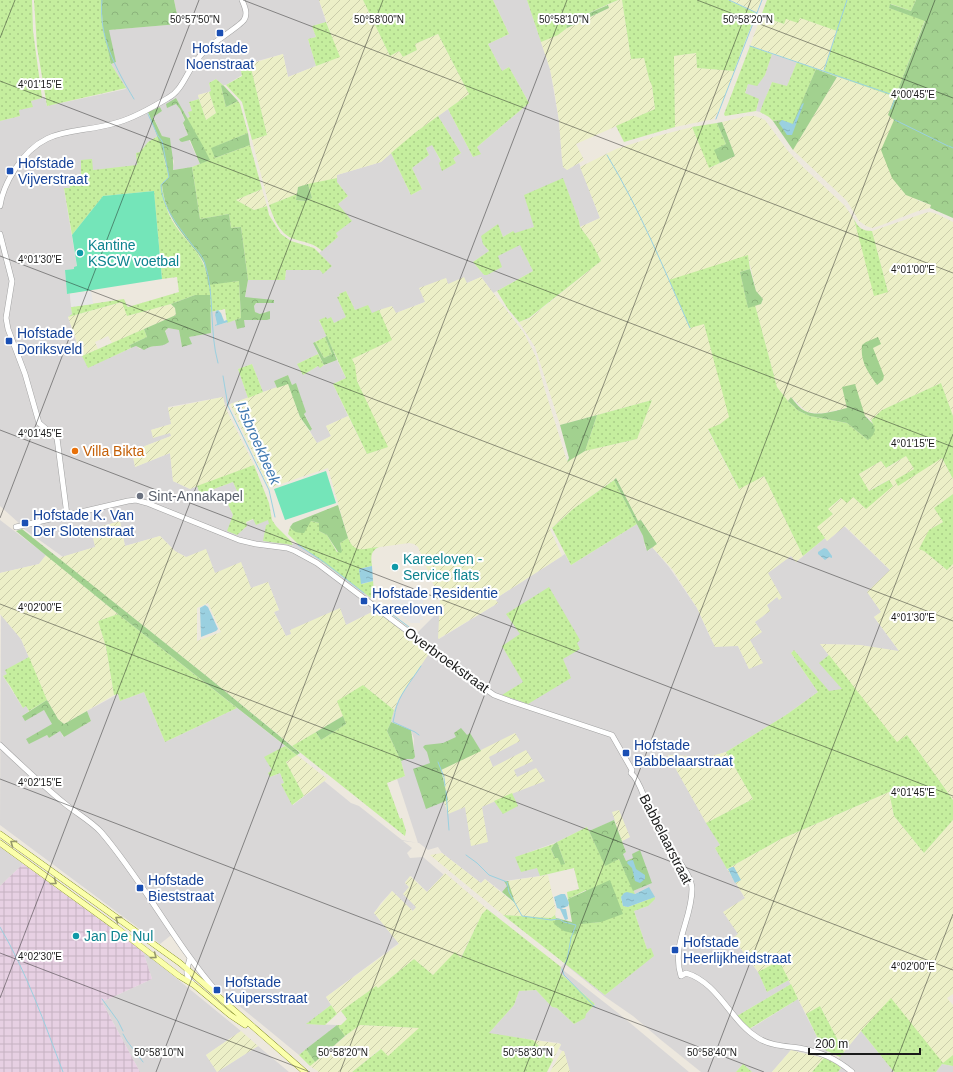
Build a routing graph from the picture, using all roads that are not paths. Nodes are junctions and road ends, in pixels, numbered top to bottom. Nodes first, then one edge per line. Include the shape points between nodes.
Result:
1 (242, 0) edge
2 (0, 206) edge
3 (0, 234) edge
4 (67, 515) junction
5 (16, 528) dead end
6 (612, 735) joint
7 (0, 745) edge
8 (0, 834) edge
9 (0, 843) edge
10 (190, 958) junction
11 (186, 968) junction
12 (194, 985) junction
13 (224, 1002) junction
14 (261, 1034) junction
15 (304, 1072) edge
16 (852, 1072) edge

1 - 2 street via 246,10 244,21 202,54 170,97 119,122 71,131 42,142 16,167 4,190
3 - 4 street via 12,281 6,318 8,329 25,374 39,423 57,438
4 - 5 street, Overbroekstraat
4 - 6 street, Overbroekstraat via 136,500 239,540 287,548 300,553 494,694
6 - 16 street, Babbelaarstraat via 632,770 631,774 642,790 664,839 692,887 678,952 681,976 686,973 702,980 742,1026 766,1042 830,1057
7 - 10 street via 50,791 96,826 129,868
11 -> 8 main road
9 -> 12 main road
10 - 11 street
10 - 13 street
11 - 12 street via 187,977
11 - 13 main road
12 - 14 main road via 230,1015
13 - 14 main road
14 - 15 main road

